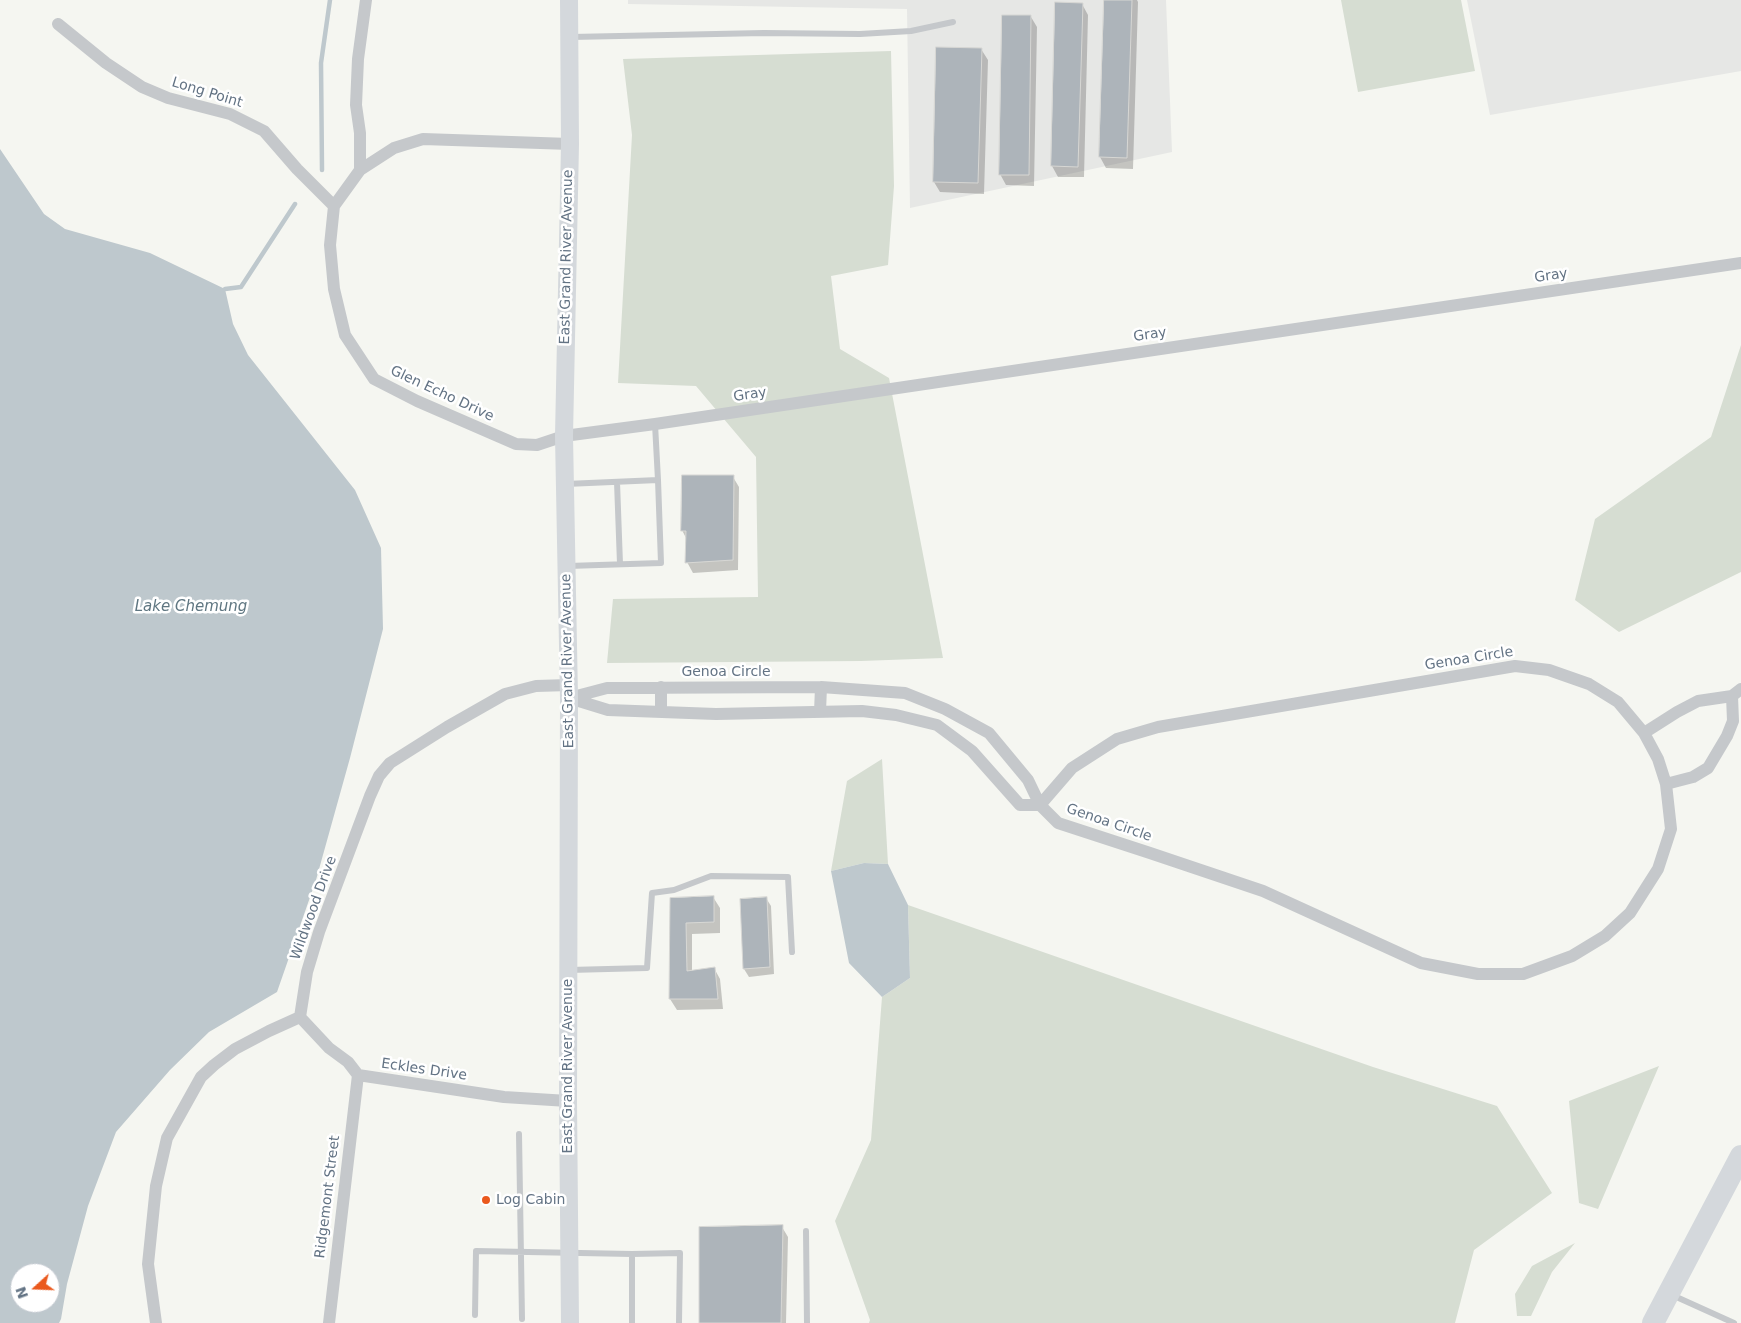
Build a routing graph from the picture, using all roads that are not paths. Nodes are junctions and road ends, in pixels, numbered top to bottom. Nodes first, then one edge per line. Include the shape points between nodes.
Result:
1 (366, 0) edge
2 (569, 0) edge
3 (953, 22) dead end
4 (58, 24) dead end
5 (569, 37) junction
6 (570, 144) junction
7 (360, 170) junction
8 (334, 206) junction
9 (1741, 263) edge
10 (656, 424) junction
11 (564, 436) junction
12 (658, 480) junction
13 (617, 482) junction
14 (565, 484) junction
15 (620, 564) junction
16 (567, 566) junction
17 (661, 687) junction
18 (821, 687) junction
19 (569, 691) junction
20 (1736, 692) edge
21 (945, 709) junction
22 (661, 712) junction
23 (820, 712) junction
24 (937, 726) junction
25 (1644, 733) junction
26 (1666, 784) junction
27 (1040, 805) junction
28 (792, 952) dead end
29 (568, 970) junction
30 (300, 1017) junction
31 (358, 1075) junction
32 (568, 1101) junction
33 (518, 1134) dead end
34 (1741, 1156) edge
35 (806, 1231) dead end
36 (520, 1252) junction
37 (570, 1252) junction
38 (632, 1254) junction
39 (1669, 1293) junction
40 (475, 1315) dead end
41 (522, 1319) dead end
42 (156, 1323) edge
43 (328, 1323) edge
44 (570, 1323) edge
45 (632, 1323) edge
46 (679, 1323) edge
47 (807, 1323) edge
48 (1653, 1323) edge
49 (1734, 1323) edge

1 - 7 street via 356,105
2 - 5 main road, East Grand River Avenue
3 - 5 lane via 911,31 860,34
4 - 8 street, Long Point via 142,87 168,98 230,114 264,131
5 - 6 main road, East Grand River Avenue
6 - 7 street via 423,139 394,148
6 - 11 main road, East Grand River Avenue
7 - 8 street, Glen Echo Drive
8 - 11 street, Glen Echo Drive via 330,245 334,288 345,335 374,380 516,444 537,445
9 - 10 street, Gray
10 - 11 street, Gray
10 - 12 lane
11 - 14 main road, East Grand River Avenue
12 - 13 lane
12 - 15 lane via 661,562
13 - 14 lane
13 - 15 lane
14 - 16 main road, East Grand River Avenue
15 - 16 lane
16 - 19 main road, East Grand River Avenue
17 - 18 street, Genoa Circle
17 - 19 street, Genoa Circle
17 - 22 street
18 - 21 street, Genoa Circle via 905,693
18 - 23 street
19 - 22 street via 608,710
19 - 29 main road, East Grand River Avenue
19 - 30 street, Wildwood Drive via 536,686 505,694 390,763 370,796 319,932
20 - 25 street via 1698,701
20 - 26 street via 1733,721 1708,768
21 - 24 street
21 - 27 street, Genoa Circle via 989,733 1028,780
22 - 23 street
23 - 24 street via 862,711 896,715
24 - 27 street via 972,751 1020,805
25 - 26 street, Genoa Circle via 1658,759
25 - 27 street, Genoa Circle via 1618,702 1589,684 1549,670 1515,666 1158,727 1117,739 1072,768
26 - 27 street, Genoa Circle via 1671,829 1658,868 1630,912 1605,936 1572,956 1523,974 1478,974 1421,963 1263,892 1058,823
28 - 29 lane via 788,877 711,876 674,890 652,893 647,968
29 - 32 main road, East Grand River Avenue
30 - 31 street
30 - 42 street via 235,1049 214,1065 201,1077 167,1138 156,1186 148,1264
31 - 32 street, Eckles Drive via 504,1097
31 - 43 street, Ridgemont Street
32 - 37 main road, East Grand River Avenue
33 - 36 lane
34 - 39 highway
35 - 47 lane
36 - 37 lane
36 - 40 lane via 476,1251
36 - 41 lane
37 - 38 lane
37 - 44 main road, East Grand River Avenue
38 - 45 lane
38 - 46 lane via 680,1253
39 - 48 highway
39 - 49 lane

